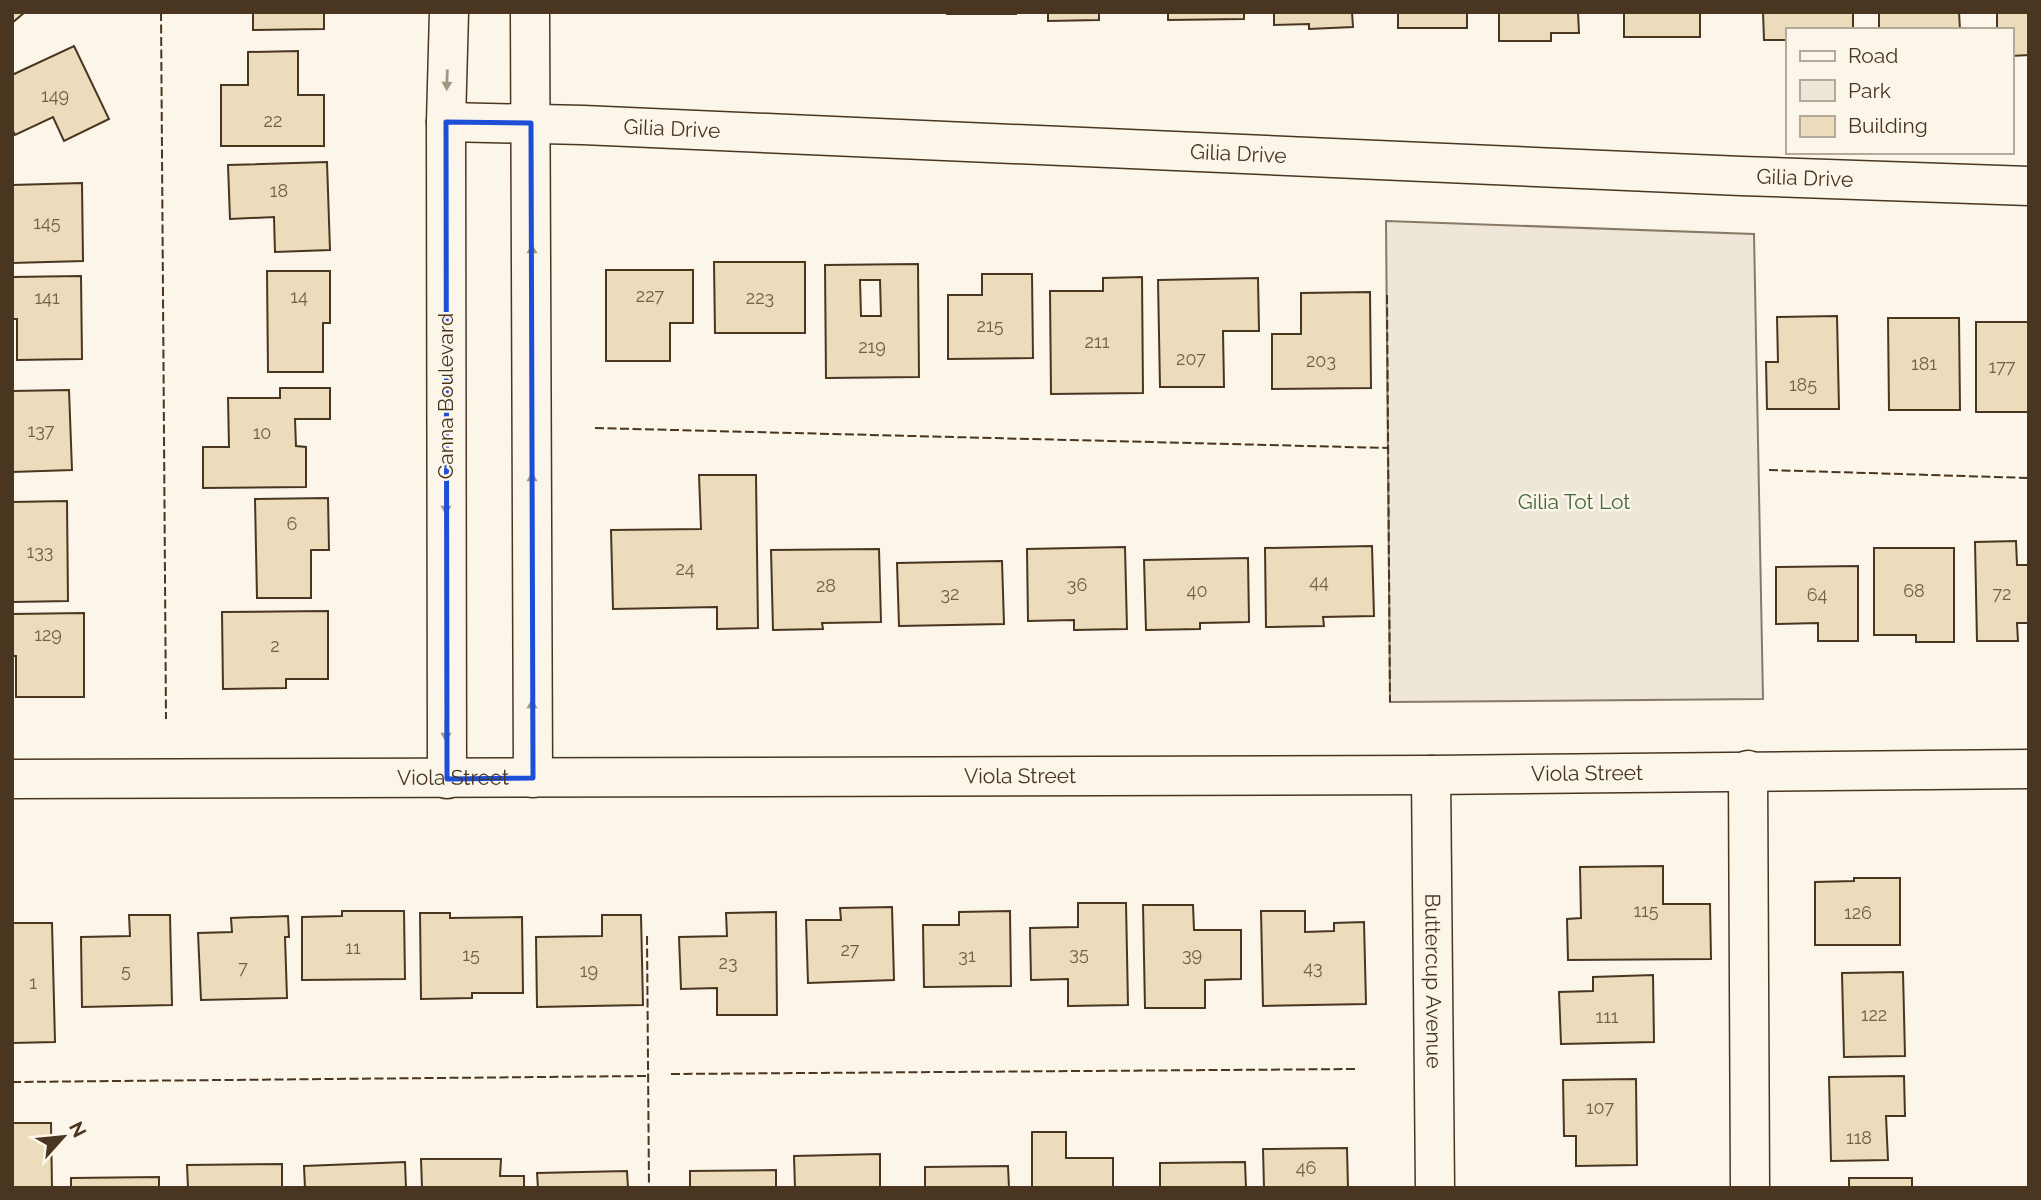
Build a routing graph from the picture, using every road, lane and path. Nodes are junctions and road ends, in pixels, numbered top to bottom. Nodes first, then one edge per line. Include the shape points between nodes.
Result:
1 (449, 12) edge
2 (530, 12) edge
3 (446, 122) junction
4 (531, 123) junction
5 (2029, 186) edge
6 (2029, 769) edge
7 (1748, 770) junction
8 (1431, 775) junction
9 (533, 778) junction
10 (12, 779) edge
11 (447, 779) junction
12 (1435, 1188) edge
13 (1750, 1188) edge

1 -> 3 street, Canna Boulevard
2 - 4 street
3 - 4 street, Gilia Drive
3 -> 11 street, Canna Boulevard
4 - 5 street, Gilia Drive
9 -> 4 street
6 - 7 street, Viola Street
7 - 8 street, Viola Street
7 - 13 street
8 - 9 street, Viola Street
8 - 12 street, Buttercup Avenue
9 - 11 street, Viola Street
10 - 11 street, Viola Street

